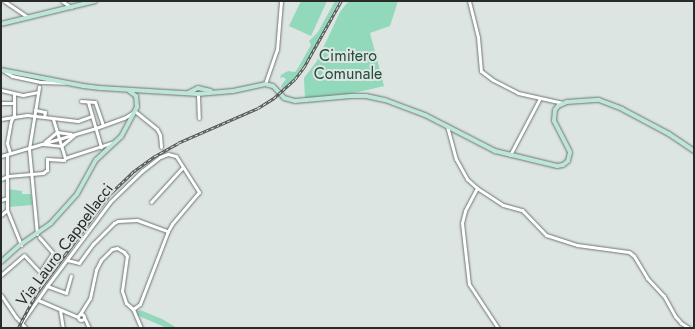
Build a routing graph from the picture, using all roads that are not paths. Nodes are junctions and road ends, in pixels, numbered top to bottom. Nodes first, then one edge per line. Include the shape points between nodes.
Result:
1 (4, 1) edge
2 (62, 1) edge
3 (95, 1) edge
4 (281, 1) edge
5 (469, 1) edge
6 (71, 7) junction
7 (28, 18) junction
8 (1, 24) edge
9 (1, 70) edge
10 (66, 83) junction
11 (39, 84) junction
12 (265, 84) junction
13 (128, 89) junction
14 (1, 90) edge
15 (142, 91) junction
16 (214, 91) junction
17 (38, 92) junction
18 (14, 94) junction
19 (187, 94) junction
20 (198, 94) junction
21 (136, 96) junction
22 (540, 98) junction
23 (81, 101) dead end
24 (88, 102) junction
25 (1, 103) edge
26 (13, 103) junction
27 (563, 103) junction
28 (35, 110) junction
29 (136, 112) junction
30 (34, 115) junction
31 (92, 116) junction
32 (44, 117) junction
33 (13, 118) junction
34 (199, 118) dead end
35 (1, 119) edge
36 (53, 119) junction
37 (103, 125) junction
38 (447, 126) junction
39 (96, 128) junction
40 (56, 132) junction
41 (75, 134) junction
42 (58, 138) junction
43 (114, 142) junction
44 (42, 144) junction
45 (61, 146) junction
46 (102, 147) junction
47 (161, 147) dead end
48 (29, 149) junction
49 (694, 151) edge
50 (8, 154) junction
51 (510, 155) junction
52 (1, 156) edge
53 (65, 158) junction
54 (184, 167) junction
55 (31, 175) junction
56 (8, 176) junction
57 (1, 179) edge
58 (476, 188) junction
59 (7, 198) junction
60 (1, 200) edge
61 (151, 202) dead end
62 (7, 210) junction
63 (1, 215) edge
64 (168, 231) junction
65 (38, 235) junction
66 (21, 245) junction
67 (67, 260) junction
68 (1, 262) edge
69 (1, 275) edge
70 (71, 276) dead end
71 (47, 286) junction
72 (1, 295) edge
73 (38, 300) junction
74 (85, 306) junction
75 (133, 309) junction
76 (60, 310) junction
77 (78, 315) junction
78 (83, 318) junction
79 (22, 322) junction
80 (88, 326) edge
81 (26, 328) edge
82 (63, 328) edge
83 (141, 328) edge
84 (498, 328) edge
85 (689, 328) edge

1 - 7 street
2 - 6 street
3 - 6 street
4 - 12 street via 277,50
5 - 22 street via 478,37 481,71 518,93
6 - 7 street
7 - 8 street
9 - 10 street
9 - 11 street
10 - 11 street
10 - 13 street
11 - 17 street
12 - 16 street
12 - 38 street via 273,86 287,99 358,95 385,100
13 - 15 street
13 - 21 street
14 - 18 street
15 - 19 street
15 - 21 street
16 - 19 street via 198,88
16 - 20 street
17 - 18 street
17 - 28 street
18 - 26 street
19 - 20 street
20 - 34 street
21 - 29 street
22 - 27 street
22 - 51 street
23 - 24 street
24 - 31 street
24 - 37 street via 95,102
25 - 26 street
26 - 33 street
27 - 49 street via 584,100 607,102 669,134
27 - 51 street via 554,110 553,116 570,152 568,161 557,166
28 - 30 street
28 - 32 street via 45,112
29 - 37 street
29 - 43 street via 121,137
29 - 47 street via 157,129
30 - 32 street
30 - 33 street
30 - 48 street
31 - 36 street via 78,121
31 - 39 street
32 - 36 street
33 - 35 street
33 - 50 street via 7,143
36 - 40 street
37 - 39 street
38 - 51 street via 487,147
38 - 58 street via 456,159 467,179
39 - 41 street
39 - 46 street
40 - 41 street
40 - 42 street
40 - 44 street
41 - 42 street
41 - 45 street
42 - 44 street
42 - 45 street
43 - 46 street
43 - 65 street via 96,160 77,194
44 - 45 street
44 - 48 street
45 - 53 street
46 - 53 street
48 - 50 street
48 - 55 street
50 - 52 street
50 - 56 street
53 - 55 street via 47,159 47,170
54 - 61 street
54 - 64 street, Via Lauro Cappellacci via 199,192
54 - 67 street, Via Lauro Cappellacci via 176,156 168,154 142,171 110,202
55 - 56 street
55 - 65 street
56 - 57 street
56 - 59 street
58 - 84 street via 462,223 469,284
58 - 85 street via 503,205 522,210 546,235 578,245 629,252 647,278 664,296 676,317
59 - 60 street
59 - 62 street
62 - 63 street
62 - 66 street
64 - 67 street via 137,220 118,221 93,244 79,263
64 - 75 street via 144,298
65 - 66 street
65 - 69 street via 53,253 40,272 24,255
66 - 68 street
67 - 71 street, Via Lauro Cappellacci
70 - 71 street via 66,293
71 - 73 street, Via Lauro Cappellacci
72 - 79 street
73 - 76 street
73 - 79 street, Via Lauro Cappellacci
74 - 75 street via 90,298 96,270 101,260 112,249 118,248 127,256 122,291 126,303
74 - 77 street
74 - 78 street
75 - 83 street
76 - 77 street
76 - 82 street
77 - 78 street
77 - 78 street
78 - 80 street
79 - 81 street

